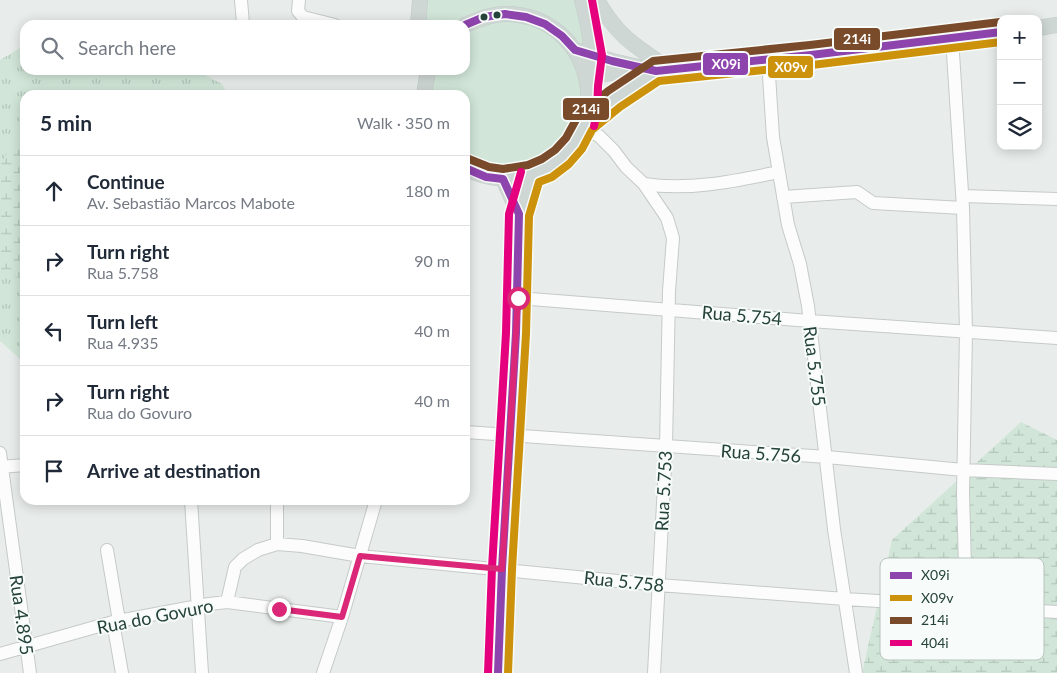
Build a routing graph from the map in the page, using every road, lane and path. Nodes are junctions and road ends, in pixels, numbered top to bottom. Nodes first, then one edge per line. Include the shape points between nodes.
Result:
1 (241, 0) edge
2 (298, 0) edge
3 (420, 0) edge
4 (582, 0) edge
5 (597, 0) edge
6 (243, 20) edge
7 (315, 20) edge
8 (418, 20) edge
9 (1057, 20) edge
10 (1042, 22) edge
11 (470, 23) edge
12 (1057, 25) edge
13 (997, 27) edge
14 (1042, 27) edge
15 (997, 32) edge
16 (952, 38) junction
17 (575, 50) junction
18 (592, 55) junction
19 (768, 60) junction
20 (662, 70) junction
21 (589, 81) junction
22 (583, 126) junction
23 (470, 172) edge
24 (778, 172) junction
25 (531, 175) junction
26 (503, 179) junction
27 (644, 184) junction
28 (783, 196) junction
29 (1057, 199) edge
30 (963, 202) junction
31 (519, 214) junction
32 (518, 298) junction
33 (670, 309) junction
34 (810, 321) junction
35 (966, 332) junction
36 (1057, 338) edge
37 (470, 432) edge
38 (510, 436) junction
39 (666, 446) junction
40 (0, 453) edge
41 (827, 457) junction
42 (20, 465) edge
43 (1, 467) edge
44 (963, 470) junction
45 (1057, 474) edge
46 (191, 505) edge
47 (277, 505) edge
48 (375, 505) edge
49 (277, 544) junction
50 (106, 550) dead end
51 (360, 556) junction
52 (965, 558) edge
53 (502, 569) junction
54 (658, 584) junction
55 (845, 599) junction
56 (880, 601) edge
57 (226, 602) junction
58 (197, 606) junction
59 (1044, 611) edge
60 (1057, 612) edge
61 (342, 617) junction
62 (116, 622) junction
63 (26, 648) junction
64 (0, 654) edge
65 (30, 673) edge
66 (122, 673) edge
67 (202, 673) edge
68 (323, 673) edge
69 (498, 673) edge
70 (654, 673) edge
71 (856, 673) edge

1 - 6 street
2 - 7 street via 298,11 303,17
3 - 8 main road
4 - 18 main road
5 - 20 main road via 622,36
9 - 10 main road
11 - 17 main road via 505,14 526,17 545,24
12 - 14 main road
13 - 21 main road
15 - 16 main road
16 - 19 main road
16 - 30 street
17 - 18 main road
17 - 21 main road
18 - 20 main road
18 - 21 main road
19 - 20 main road
19 - 24 street, Rua 5.755
20 - 22 main road via 614,99
21 - 22 main road via 588,111
22 - 25 main road via 574,144 562,157
22 - 27 street, Rua 5.753 via 599,136
23 - 26 main road
24 - 27 street via 706,184
24 - 28 street, Rua 5.755
25 - 26 main road
25 - 31 main road
26 - 31 main road
27 - 33 street, Rua 5.753 via 671,227
28 - 30 street via 857,192 873,203
28 - 34 street, Rua 5.755 via 805,286
29 - 30 street
30 - 35 street
31 - 32 main road
32 - 33 street, Rua 5.754
32 - 38 main road
33 - 34 street, Rua 5.754
33 - 39 street, Rua 5.753
34 - 35 street, Rua 5.754
34 - 41 street, Rua 5.755
35 - 36 street, Rua 5.754
35 - 44 street
37 - 38 street, Rua 5.756
38 - 39 street, Rua 5.756
38 - 53 main road
39 - 41 street, Rua 5.756
39 - 54 street, Rua 5.753
40 - 43 street, Rua 4.895
41 - 44 street, Rua 5.756
41 - 55 street, Rua 5.755
42 - 43 street
43 - 63 street, Rua 4.895
44 - 45 street, Rua 5.756
44 - 52 street
46 - 58 street
47 - 49 street
48 - 51 street
49 - 51 street, Rua 5.758
49 - 57 street, Rua 5.758 via 258,550 235,567
50 - 62 street
51 - 53 street, Rua 5.758
51 - 61 street
53 - 54 street, Rua 5.758
53 - 69 main road
54 - 55 street, Rua 5.758
54 - 70 street, Rua 5.753
55 - 56 street, Rua 5.758
55 - 71 street, Rua 5.755
57 - 58 street, Rua do Govuro
57 - 61 street, Rua do Govuro
58 - 62 street, Rua do Govuro
58 - 67 street
59 - 60 street, Rua 5.758
61 - 68 street
62 - 63 street, Rua do Govuro
62 - 66 street
63 - 64 street, Rua do Govuro
63 - 65 street, Rua 4.895

